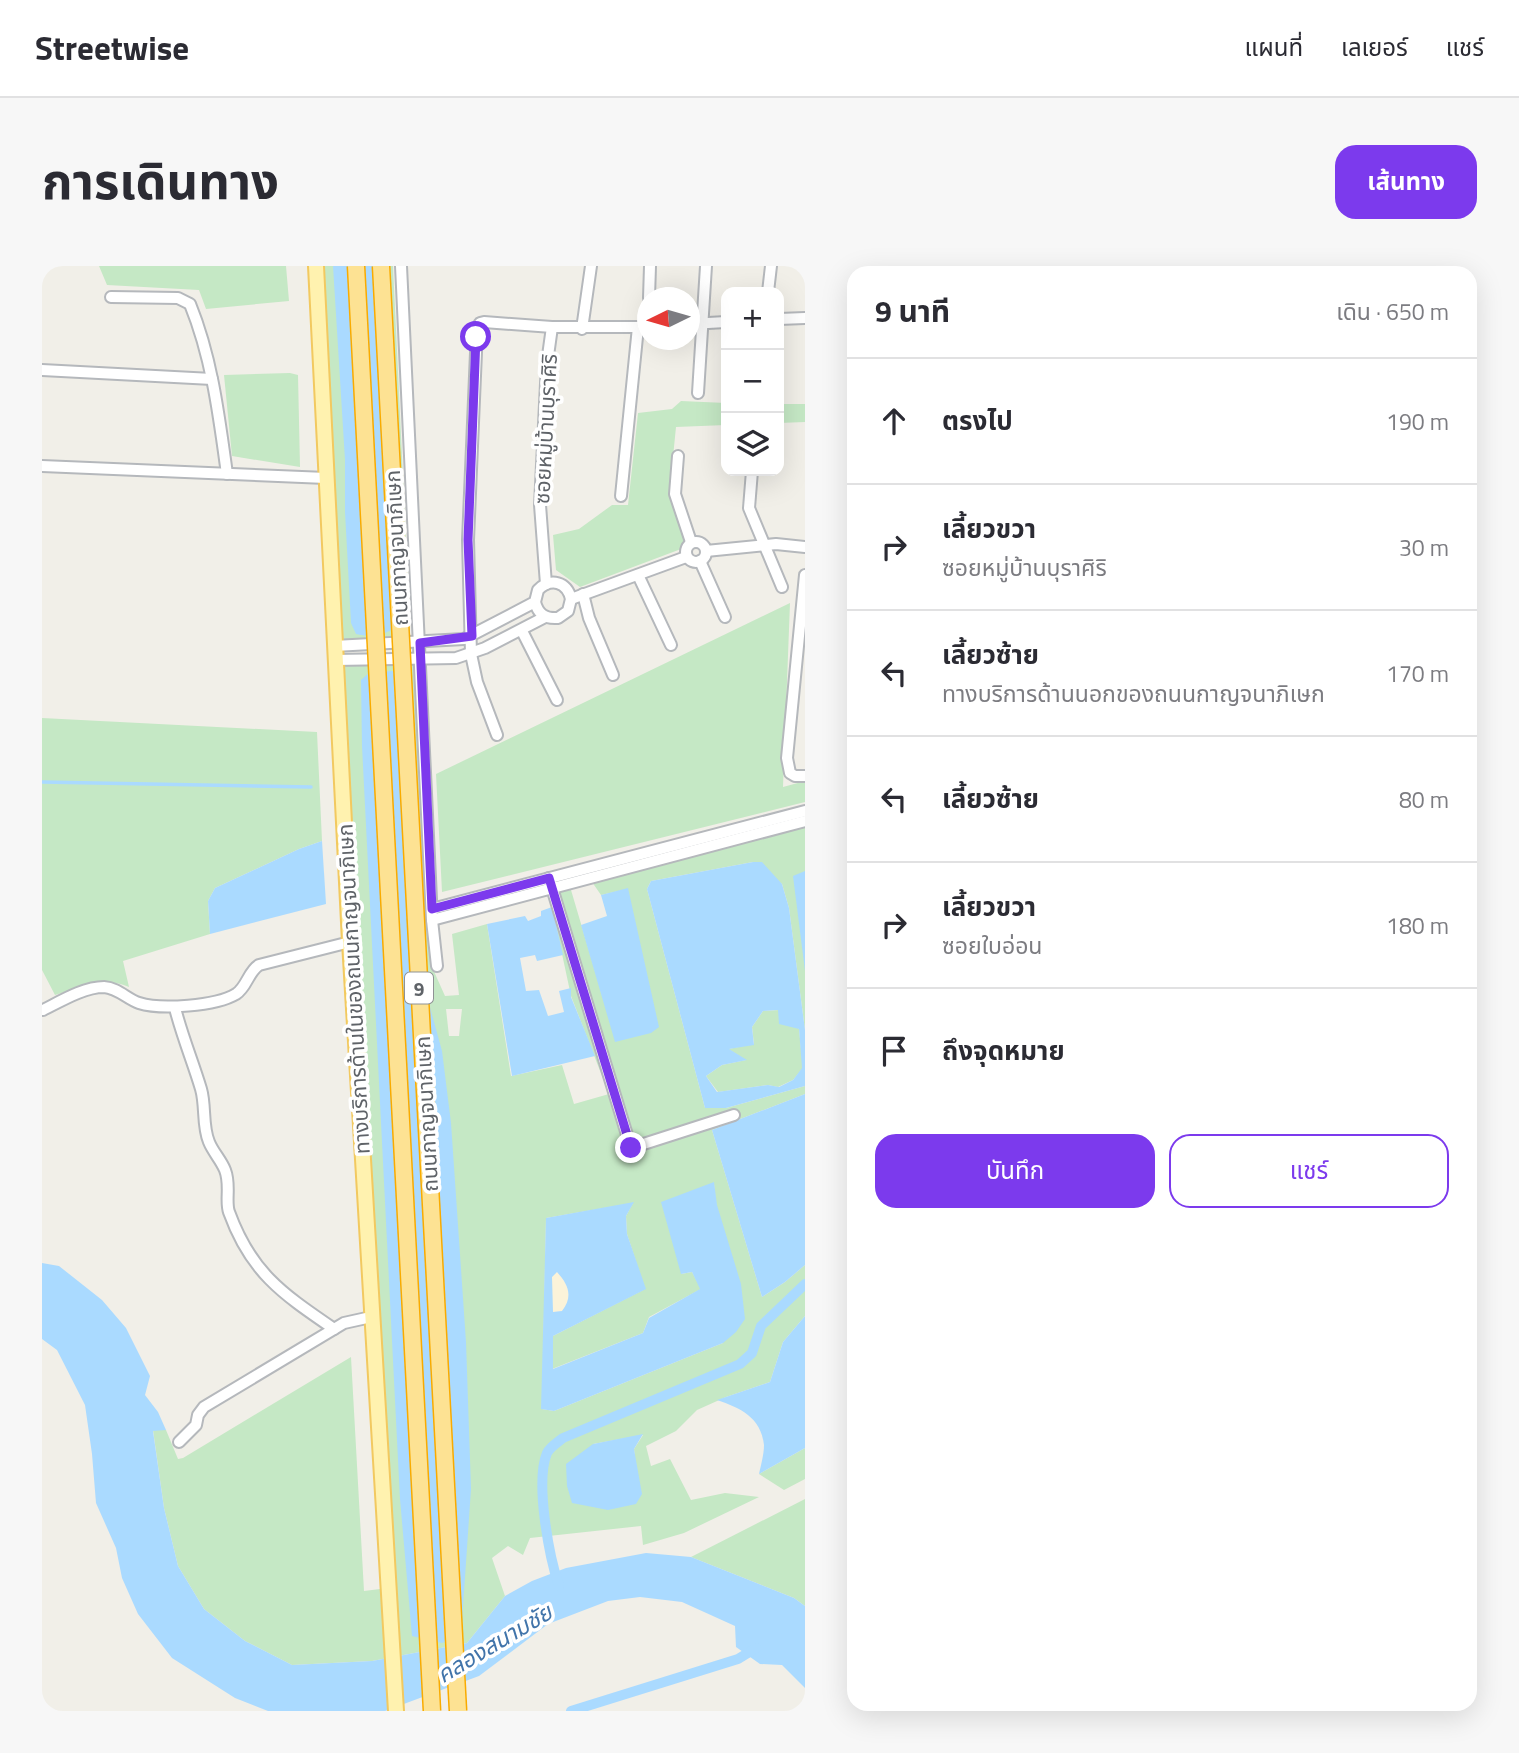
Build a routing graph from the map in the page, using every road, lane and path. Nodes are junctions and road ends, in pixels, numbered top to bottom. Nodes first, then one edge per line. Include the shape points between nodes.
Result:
1 (316, 266) edge
2 (356, 266) edge
3 (381, 266) edge
4 (401, 266) edge
5 (591, 266) edge
6 (650, 266) edge
7 (706, 266) edge
8 (771, 266) edge
9 (649, 287) edge
10 (769, 287) edge
11 (111, 298) dead end
12 (805, 318) edge
13 (784, 319) edge
14 (721, 322) edge
15 (700, 323) edge
16 (703, 323) junction
17 (552, 327) junction
18 (637, 327) edge
19 (582, 328) junction
20 (640, 350) edge
21 (42, 370) edge
22 (212, 379) junction
23 (698, 393) dead end
24 (678, 456) dead end
25 (42, 466) edge
26 (227, 474) junction
27 (751, 476) edge
28 (326, 478) junction
29 (621, 496) dead end
30 (691, 542) junction
31 (764, 545) junction
32 (805, 547) edge
33 (686, 556) junction
34 (703, 556) junction
35 (638, 575) junction
36 (805, 575) edge
37 (546, 584) junction
38 (782, 587) dead end
39 (583, 594) junction
40 (571, 599) junction
41 (535, 602) junction
42 (545, 617) junction
43 (725, 617) dead end
44 (522, 631) junction
45 (472, 636) junction
46 (420, 643) junction
47 (671, 645) dead end
48 (334, 653) junction
49 (471, 654) junction
50 (421, 657) junction
51 (613, 675) dead end
52 (556, 700) dead end
53 (497, 735) dead end
54 (805, 776) edge
55 (805, 811) edge
56 (805, 821) edge
57 (685, 848) junction
58 (551, 882) junction
59 (432, 914) junction
60 (350, 942) junction
61 (437, 966) dead end
62 (175, 1008) junction
63 (43, 1010) edge
64 (734, 1115) dead end
65 (371, 1317) junction
66 (334, 1329) junction
67 (179, 1442) dead end
68 (396, 1711) edge
69 (432, 1711) edge
70 (458, 1711) edge

1 - 28 main road, ทางบริการด้านในของถนนกาญจนาภิเษก
2 - 69 highway, ถนนกาญจนาภิเษก / 9, bridge
3 - 70 highway, ถนนกาญจนาภิเษก / 9, bridge
4 - 46 street
5 - 19 street
6 - 9 street
7 - 16 street
8 - 10 street
11 - 22 street via 178,298 190,304
12 - 13 street
14 - 16 street
15 - 16 street
16 - 23 street
17 - 19 street, ซอยหมู่บ้านบุราศิริ
17 - 37 street, ซอยหมู่บ้านบุราศิริ via 540,505
17 - 45 street via 484,322 477,329 468,540
18 - 19 street, ซอยหมู่บ้านบุราศิริ
20 - 29 street
21 - 22 street
22 - 26 street
24 - 30 street via 675,494
25 - 26 street
26 - 28 street
27 - 31 street via 749,508
28 - 48 main road, ทางบริการด้านในของถนนกาญจนาภิเษก
30 - 33 street
30 - 34 street via 702,544
31 - 32 street
31 - 34 street
31 - 38 street
33 - 34 street via 692,562
33 - 35 street
34 - 43 street
35 - 39 street
35 - 47 street
36 - 54 street via 787,758 790,773
37 - 40 street via 561,584
37 - 41 street via 538,590
39 - 40 street
39 - 51 street
40 - 42 street via 563,616
41 - 42 street
41 - 45 street
42 - 44 street
44 - 49 street
44 - 52 street
45 - 46 street
45 - 49 street
46 - 48 street
46 - 50 street
48 - 50 street
48 - 60 main road, ทางบริการด้านในของถนนกาญจนาภิเษก
49 - 50 street
49 - 53 street
50 - 59 street
55 - 57 street
56 - 57 street
57 - 58 street
58 - 59 street
58 - 64 street via 631,1148
59 - 61 street
60 - 62 street via 266,962 252,969 235,995
60 - 65 main road, ทางบริการด้านในของถนนกาญจนาภิเษก
62 - 63 street via 138,1002 102,987
62 - 66 street via 202,1091 208,1141 225,1168 234,1224 263,1274
65 - 66 street
65 - 68 main road, ทางบริการด้านในของถนนกาญจนาภิเษก
66 - 67 street via 205,1407 196,1425

